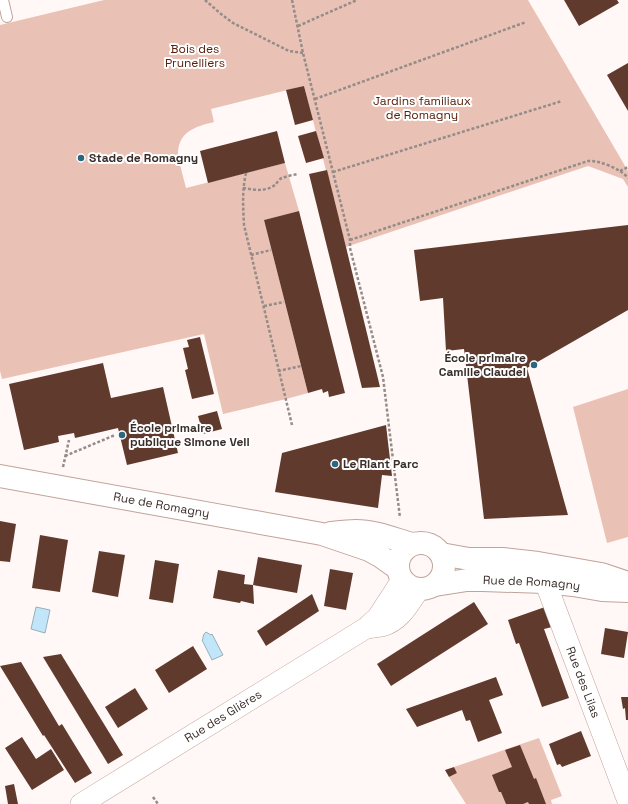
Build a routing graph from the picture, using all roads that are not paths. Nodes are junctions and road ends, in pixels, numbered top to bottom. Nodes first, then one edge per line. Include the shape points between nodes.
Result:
1 (3, 0) edge
2 (7, 17) dead end
3 (0, 476) edge
4 (322, 534) junction
5 (412, 544) junction
6 (441, 554) junction
7 (542, 573) junction
8 (413, 580) junction
9 (628, 582) edge
10 (628, 591) edge
11 (628, 801) edge
12 (81, 804) edge

1 - 2 lane
3 - 4 street, Rue de Romagny
4 - 5 street, Rue de Romagny via 361,531
4 - 8 street, Rue de Romagny via 369,550
5 - 6 street via 429,544
5 - 8 street via 401,552 398,558
6 - 7 street, Rue de Romagny via 469,559 503,559
6 - 8 street via 444,570 440,580
7 - 8 street, Rue de Romagny via 483,580
7 - 9 street, Rue de Romagny via 600,574
7 - 10 street, Rue de Romagny via 572,585
7 - 11 street, Rue des Lilas
8 - 12 street, Rue des Glières via 366,628

